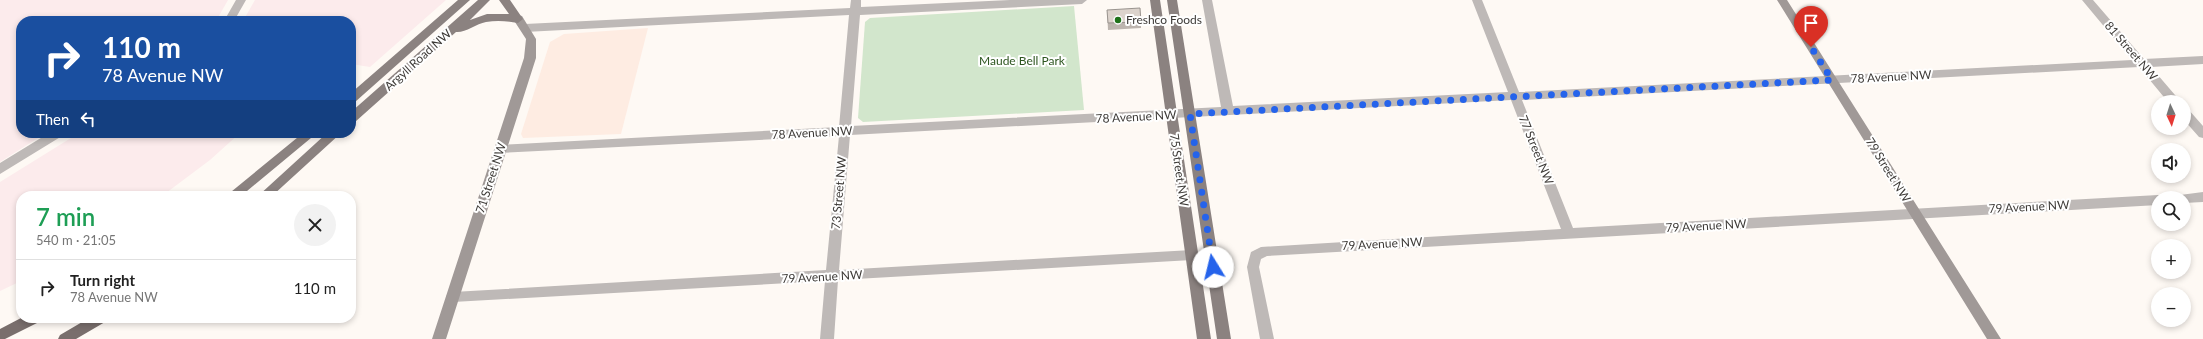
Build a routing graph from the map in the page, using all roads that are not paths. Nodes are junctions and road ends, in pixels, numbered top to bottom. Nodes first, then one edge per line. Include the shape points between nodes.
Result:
1 (241, 0) edge
2 (465, 0) edge
3 (485, 0) edge
4 (504, 0) edge
5 (1082, 0) edge
6 (1155, 0) edge
7 (1172, 0) edge
8 (1207, 0) edge
9 (1477, 0) edge
10 (1782, 0) edge
11 (2087, 0) edge
12 (856, 6) edge
13 (232, 16) edge
14 (521, 23) junction
15 (446, 35) junction
16 (2203, 60) edge
17 (2142, 63) junction
18 (1832, 80) junction
19 (356, 95) edge
20 (2169, 95) edge
21 (1514, 97) junction
22 (1228, 112) junction
23 (1190, 114) junction
24 (356, 115) edge
25 (1172, 115) junction
26 (2191, 120) edge
27 (845, 131) junction
28 (2203, 134) edge
29 (50, 138) edge
30 (305, 138) edge
31 (329, 138) edge
32 (500, 149) junction
33 (0, 169) edge
34 (238, 191) edge
35 (270, 191) edge
36 (2203, 197) edge
37 (2191, 198) edge
38 (2151, 200) edge
39 (1916, 214) junction
40 (1569, 233) junction
41 (1192, 256) junction
42 (832, 276) junction
43 (453, 297) junction
44 (24, 323) edge
45 (92, 323) edge
46 (0, 335) edge
47 (65, 339) edge
48 (439, 339) edge
49 (826, 339) edge
50 (1204, 339) edge
51 (1224, 339) edge
52 (1267, 339) edge
53 (1994, 339) edge

1 - 13 street
2 - 19 main road, Argyll Road NW
3 - 15 main road, Argyll Road NW
4 - 14 main road
5 - 12 street
6 - 25 main road, 75 Street NW
7 - 23 main road, 75 Street NW
8 - 22 street
9 - 21 street, 77 Street NW
10 - 18 street, 79 Street NW
11 - 17 street, 81 Street NW
12 - 14 street
12 - 27 street, 73 Street NW
14 - 15 main road via 498,16 486,17
14 - 32 street, 71 Street NW via 531,39 531,53
15 - 24 main road, Argyll Road NW
16 - 17 street, 78 Avenue NW
17 - 18 street, 78 Avenue NW
17 - 20 street, 81 Street NW
18 - 21 street, 78 Avenue NW
18 - 39 street, 79 Street NW
21 - 22 street, 78 Avenue NW
21 - 40 street, 77 Street NW
22 - 23 street, 78 Avenue NW
23 - 25 street, 78 Avenue NW
23 - 51 main road, 75 Street NW
25 - 27 street, 78 Avenue NW
25 - 41 main road, 75 Street NW
26 - 28 street
27 - 32 street, 78 Avenue NW
27 - 42 street, 73 Street NW
29 - 33 street
30 - 34 main road
31 - 35 main road
32 - 43 street, 71 Street NW
36 - 37 street
38 - 39 street, 79 Avenue NW
39 - 40 street, 79 Avenue NW
39 - 53 street, 79 Street NW
40 - 52 street, 79 Avenue NW via 1265,251 1255,256 1253,267
41 - 42 street, 79 Avenue NW
41 - 50 main road, 75 Street NW
42 - 43 street, 79 Avenue NW
42 - 49 street, 73 Street NW
43 - 48 street, 71 Street NW
44 - 46 highway
45 - 47 highway

